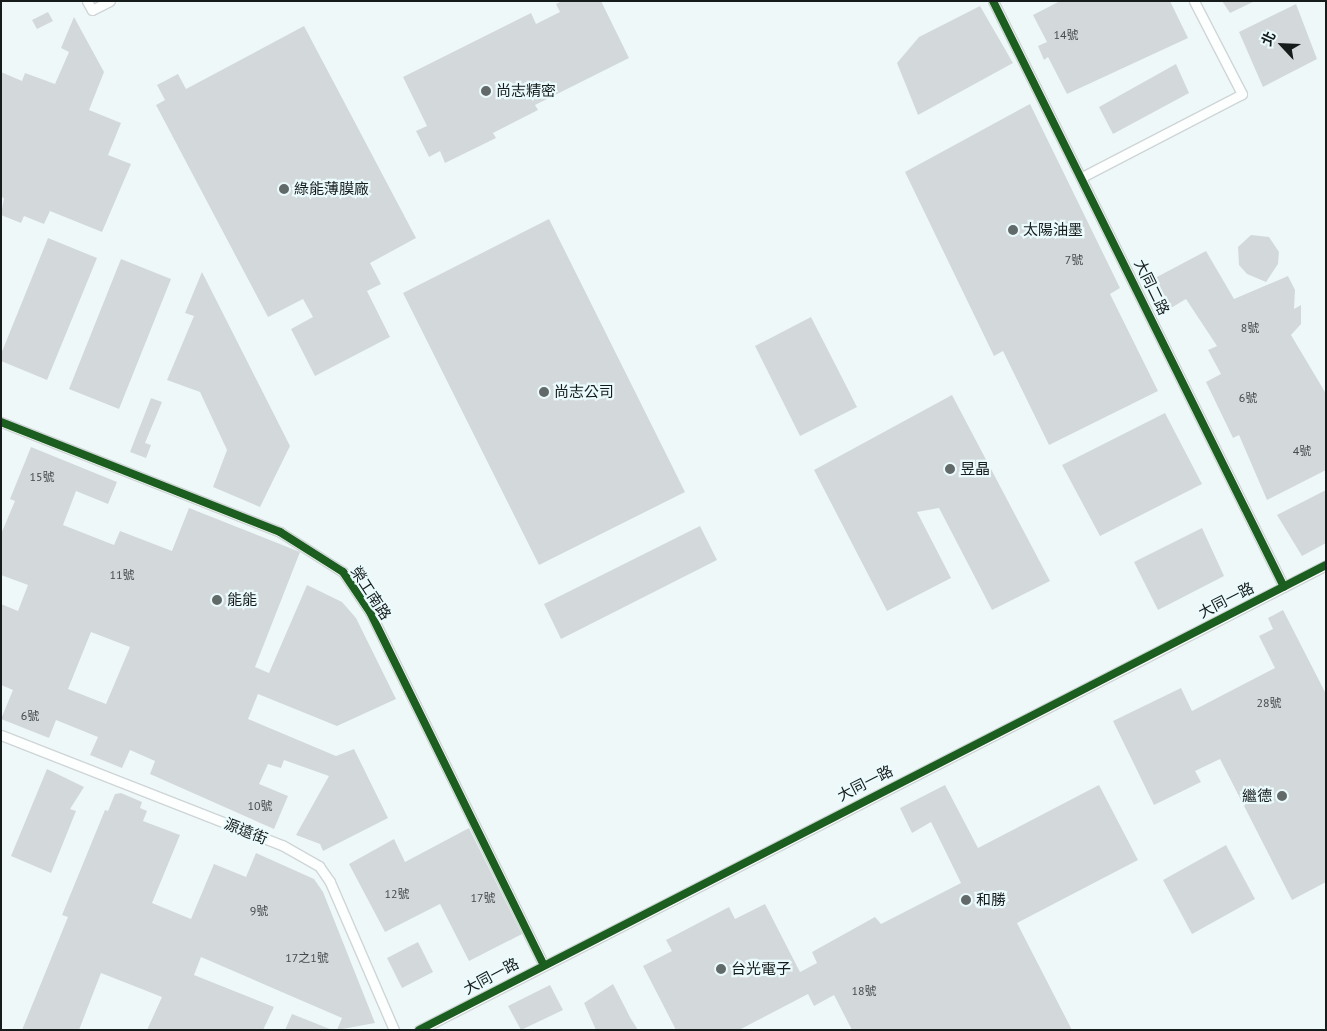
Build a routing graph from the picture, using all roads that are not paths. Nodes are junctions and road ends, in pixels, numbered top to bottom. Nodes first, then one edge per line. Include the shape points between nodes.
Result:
1 (87, 1) edge
2 (110, 1) edge
3 (992, 1) edge
4 (1194, 1) edge
5 (1082, 177) junction
6 (1, 422) edge
7 (1326, 565) edge
8 (1284, 587) junction
9 (1, 735) edge
10 (543, 963) junction
11 (394, 1030) edge
12 (419, 1030) edge

1 - 2 street via 92,10
3 - 5 street, 大同二路
4 - 5 street via 1242,94
5 - 8 street, 大同二路
6 - 10 street, 榮工南路 via 280,532 343,572 370,612
7 - 8 street, 大同一路
8 - 10 street, 大同一路
9 - 11 street, 源遠街 via 282,845 319,866 330,882
10 - 12 street, 大同一路

